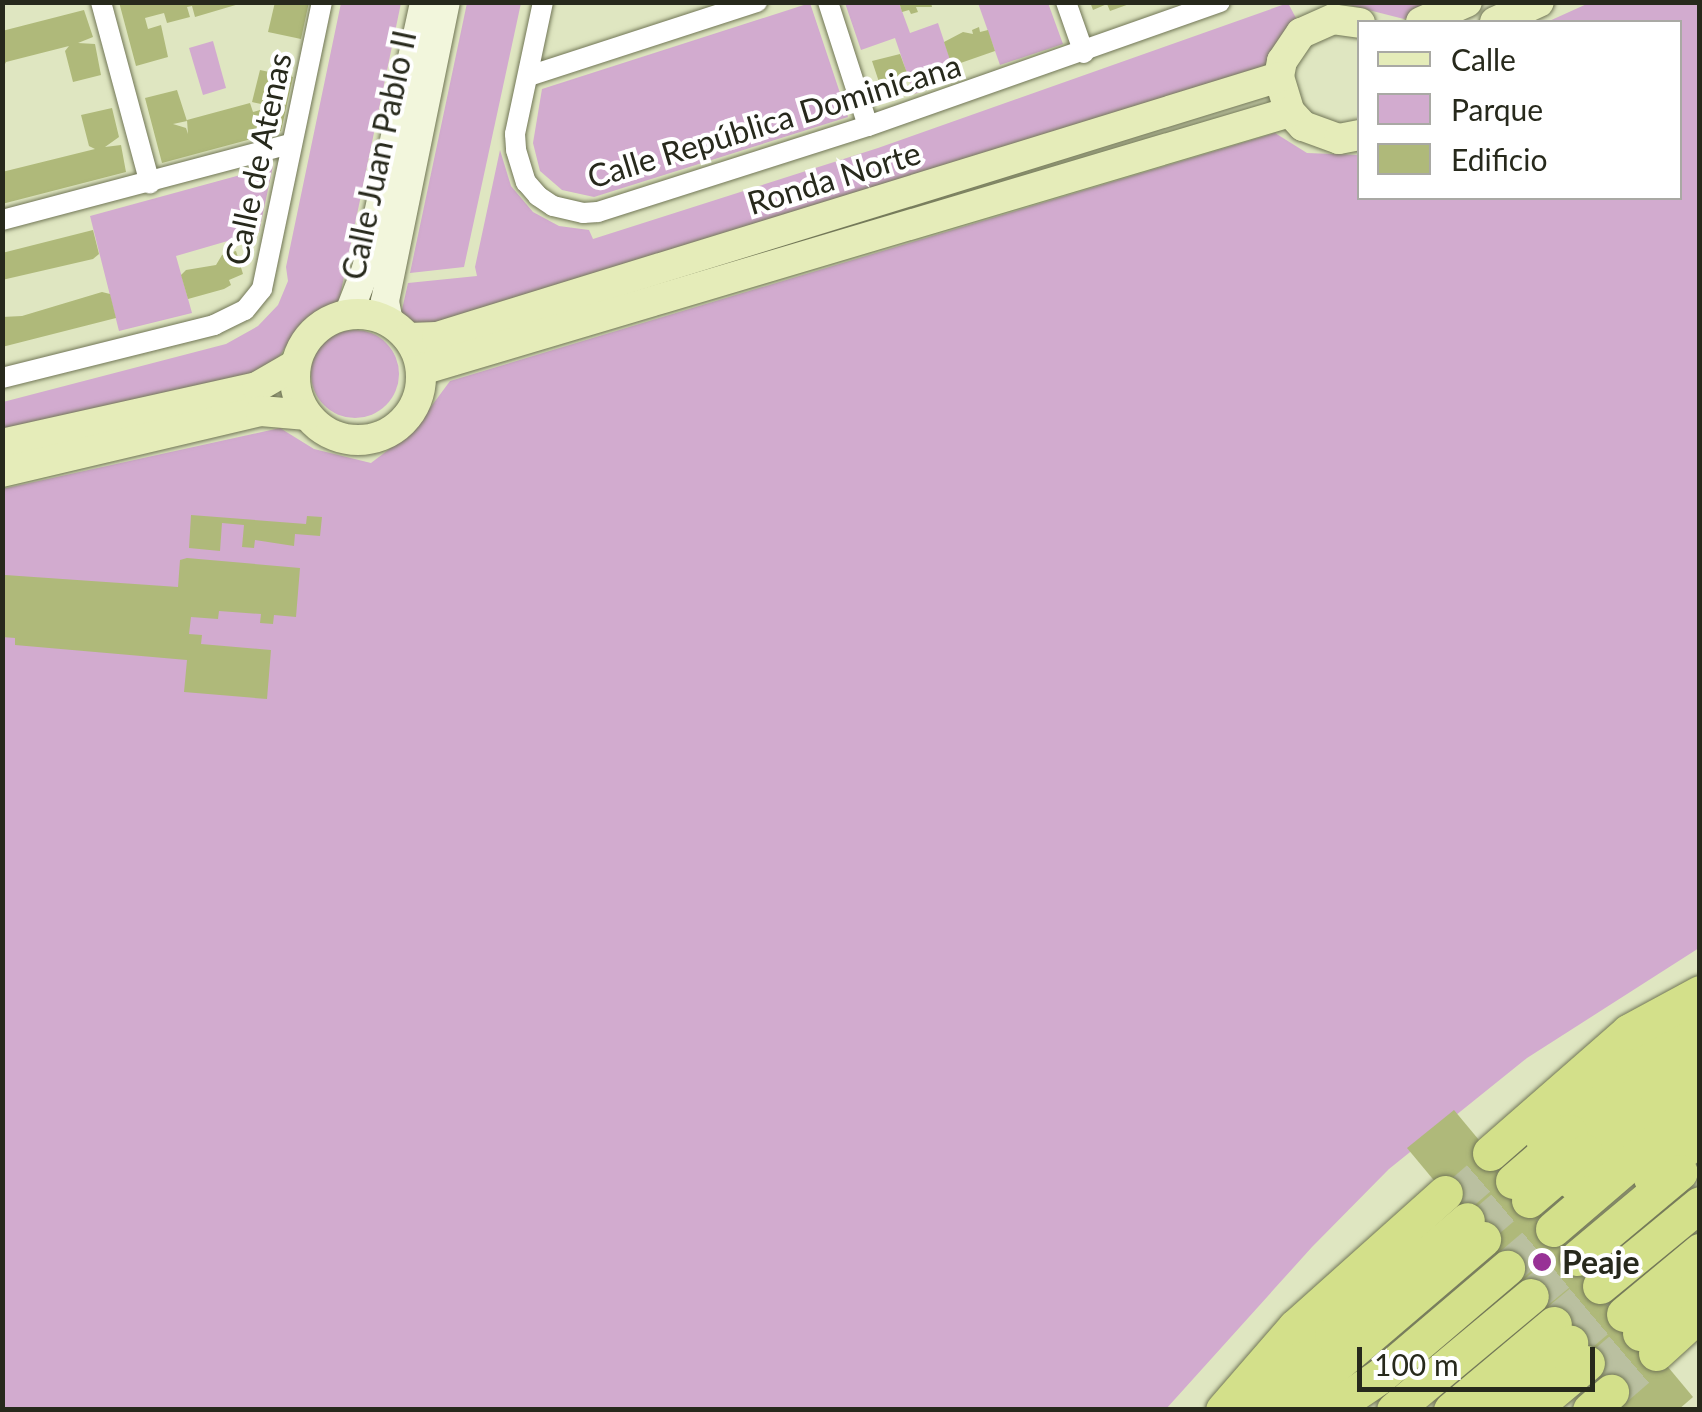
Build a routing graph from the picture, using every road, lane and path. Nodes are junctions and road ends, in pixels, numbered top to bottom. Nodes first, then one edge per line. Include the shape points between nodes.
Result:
1 (101, 2) edge
2 (322, 2) edge
3 (424, 2) edge
4 (446, 2) edge
5 (543, 2) edge
6 (757, 2) edge
7 (828, 2) edge
8 (1066, 2) edge
9 (1220, 2) edge
10 (1468, 2) edge
11 (1539, 2) edge
12 (1312, 12) edge
13 (1426, 20) edge
14 (1499, 20) edge
15 (1353, 22) edge
16 (1084, 53) junction
17 (529, 76) junction
18 (1279, 77) junction
19 (1290, 112) junction
20 (868, 126) junction
21 (1357, 135) edge
22 (290, 144) junction
23 (150, 183) junction
24 (2, 220) edge
25 (348, 314) junction
26 (398, 330) junction
27 (296, 365) junction
28 (421, 370) junction
29 (2, 378) edge
30 (307, 415) junction
31 (2, 444) edge
32 (2, 472) edge
33 (1700, 993) edge
34 (1700, 1003) edge
35 (1700, 1017) edge
36 (1700, 1029) edge
37 (1700, 1042) edge
38 (1700, 1054) edge
39 (1700, 1070) edge
40 (1700, 1085) edge
41 (1700, 1103) edge
42 (1700, 1120) edge
43 (1700, 1136) edge
44 (1700, 1156) edge
45 (1700, 1171) edge
46 (1700, 1187) edge
47 (1700, 1204) edge
48 (1700, 1219) edge
49 (1700, 1234) edge
50 (1700, 1251) edge
51 (1573, 1252) junction
52 (1700, 1269) edge
53 (1700, 1284) edge
54 (1529, 1296) edge
55 (1700, 1297) edge
56 (1700, 1314) edge
57 (1223, 1410) edge
58 (1232, 1410) edge
59 (1242, 1410) edge
60 (1254, 1410) edge
61 (1268, 1410) edge
62 (1284, 1410) edge
63 (1299, 1410) edge
64 (1311, 1410) edge
65 (1330, 1410) edge
66 (1345, 1410) edge
67 (1367, 1410) edge
68 (1394, 1410) edge
69 (1413, 1410) edge
70 (1430, 1410) edge
71 (1451, 1410) edge
72 (1472, 1410) edge
73 (1491, 1410) edge
74 (1512, 1410) edge
75 (1532, 1410) edge
76 (1549, 1410) edge
77 (1567, 1410) edge

1 - 23 street
2 - 22 street, Calle de Atenas
3 - 25 main road, Calle Juan Pablo II via 366,269
4 - 26 main road, Calle Juan Pablo II via 385,302
5 - 17 street, Calle República Dominicana
6 - 17 street
7 - 20 street
8 - 16 street
9 - 16 street, Calle República Dominicana
10 - 13 main road
11 - 14 main road
12 - 15 main road
12 - 18 main road
16 - 20 street, Calle República Dominicana
17 - 20 street, Calle República Dominicana via 515,134 519,166 538,196 568,212 598,212
18 - 19 main road
18 - 26 main road, Ronda Norte via 437,336
19 - 21 main road via 1320,136
19 - 28 main road, Ronda Norte
22 - 23 street
22 - 29 street, Calle de Atenas via 262,289 245,310 214,325
23 - 24 street
25 - 26 main road, Ronda Norte via 370,315
25 - 27 main road via 314,332
26 - 28 main road
27 - 30 main road via 294,382
27 - 31 main road via 256,387
28 - 30 main road via 411,412 377,437 334,436
30 - 32 main road via 261,411
33 - 51 highway via 1628,1032
34 - 51 highway via 1638,1040
35 - 51 highway via 1635,1060
36 - 51 highway via 1644,1069
37 - 51 highway
38 - 51 highway
39 - 51 highway
40 - 51 highway
41 - 51 highway
42 - 51 highway
43 - 51 highway
44 - 51 highway
45 - 51 highway
46 - 51 highway
47 - 51 highway
48 - 51 highway
49 - 51 highway
50 - 51 highway
51 - 52 highway
51 - 53 highway
51 - 55 highway
51 - 56 highway
54 - 57 highway via 1295,1327
54 - 58 highway via 1303,1331
54 - 59 highway via 1311,1338
54 - 60 highway via 1332,1335
54 - 61 highway
54 - 62 highway
54 - 63 highway
54 - 64 highway
54 - 65 highway
54 - 66 highway
54 - 67 highway
54 - 68 highway
54 - 69 highway
54 - 70 highway
54 - 71 highway
54 - 72 highway
54 - 73 highway
54 - 74 highway
54 - 75 highway
54 - 76 highway
54 - 77 highway

